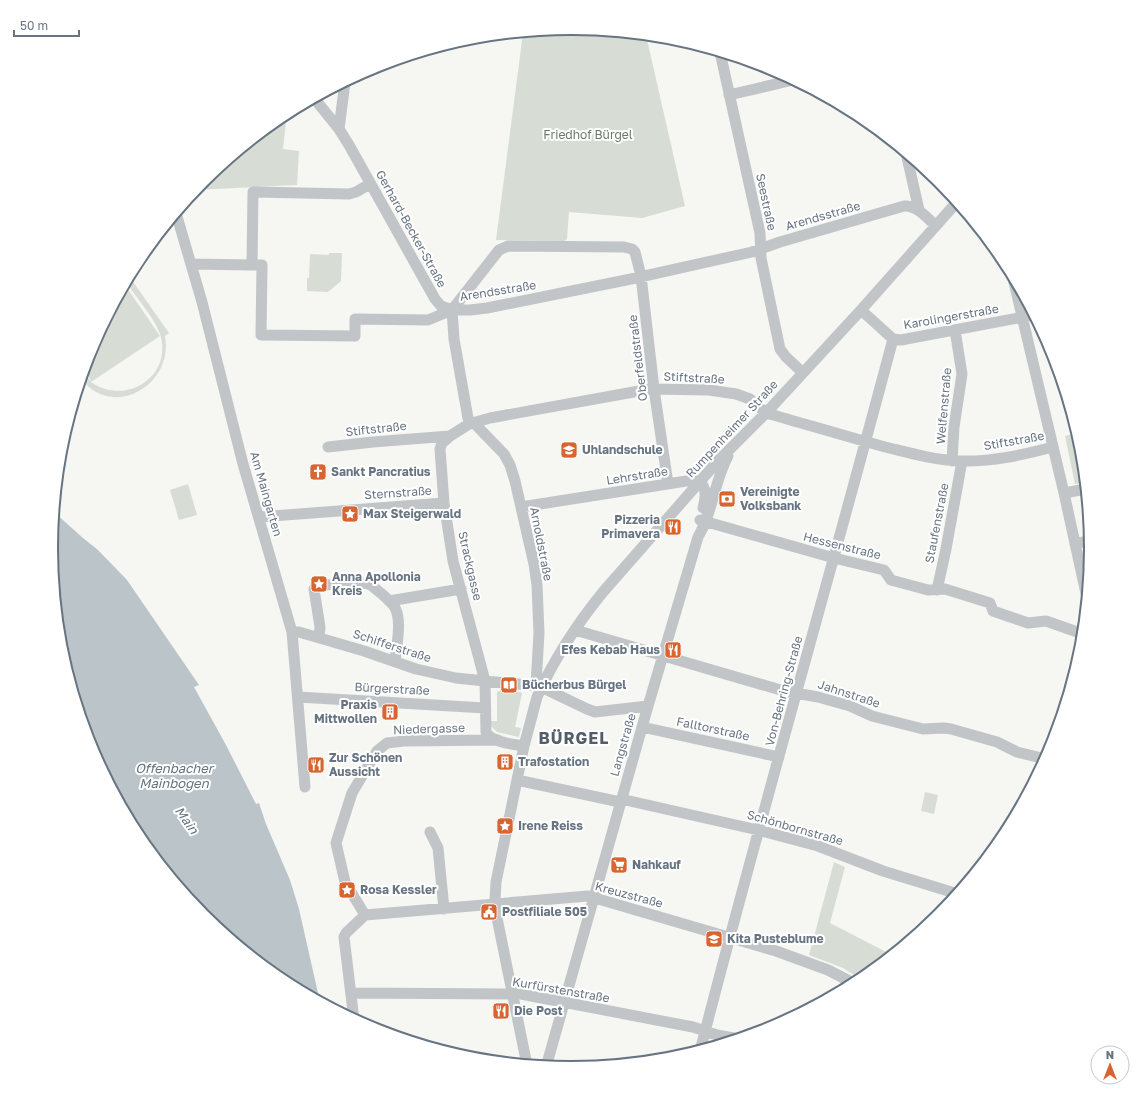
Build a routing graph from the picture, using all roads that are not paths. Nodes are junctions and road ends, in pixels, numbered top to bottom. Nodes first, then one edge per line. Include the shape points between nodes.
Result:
1 (721, 57) edge
2 (785, 82) edge
3 (344, 88) edge
4 (729, 95) junction
5 (317, 102) edge
6 (339, 129) junction
7 (908, 160) edge
8 (370, 184) junction
9 (953, 206) edge
10 (919, 210) junction
11 (178, 219) edge
12 (936, 226) junction
13 (760, 250) junction
14 (191, 264) junction
15 (252, 264) junction
16 (641, 276) junction
17 (1016, 292) edge
18 (452, 310) junction
19 (860, 310) junction
20 (1029, 316) edge
21 (1022, 318) junction
22 (955, 330) junction
23 (893, 339) junction
24 (802, 372) junction
25 (654, 389) junction
26 (766, 412) junction
27 (471, 423) junction
28 (450, 436) junction
29 (742, 437) junction
30 (866, 441) junction
31 (1053, 447) junction
32 (328, 448) dead end
33 (957, 461) junction
34 (699, 482) junction
35 (668, 484) junction
36 (1081, 490) edge
37 (1064, 494) junction
38 (444, 503) junction
39 (521, 507) junction
40 (259, 517) junction
41 (703, 521) junction
42 (1084, 542) edge
43 (1075, 544) junction
44 (834, 558) junction
45 (1083, 580) edge
46 (461, 589) junction
47 (937, 590) junction
48 (389, 601) junction
49 (575, 630) junction
50 (292, 632) junction
51 (1078, 632) edge
52 (319, 638) junction
53 (663, 656) junction
54 (395, 662) junction
55 (485, 681) junction
56 (539, 686) junction
57 (796, 693) junction
58 (298, 697) junction
59 (648, 706) junction
60 (485, 708) junction
61 (642, 727) junction
62 (498, 740) junction
63 (524, 746) junction
64 (779, 757) junction
65 (1040, 757) edge
66 (517, 780) junction
67 (305, 787) dead end
68 (621, 801) junction
69 (758, 830) junction
70 (430, 832) dead end
71 (952, 892) edge
72 (594, 898) junction
73 (495, 904) junction
74 (444, 909) junction
75 (365, 915) junction
76 (730, 937) junction
77 (848, 980) edge
78 (351, 993) junction
79 (512, 994) junction
80 (563, 1003) junction
81 (353, 1013) edge
82 (705, 1031) junction
83 (730, 1037) edge
84 (701, 1046) edge
85 (525, 1060) edge
86 (547, 1061) edge

1 - 4 street, Seestraße
2 - 4 street
3 - 6 street
4 - 13 street, Seestraße via 760,234
5 - 6 street, Gerhard-Becker-Straße
6 - 8 street, Gerhard-Becker-Straße
7 - 10 street
8 - 15 street via 349,194 253,192
8 - 18 street, Gerhard-Becker-Straße via 435,299 441,306
9 - 12 street, Rumpenheimer Straße
10 - 12 street
10 - 13 street, Arendsstraße via 910,206 900,207
11 - 14 street, Am Maingarten
12 - 19 street, Rumpenheimer Straße
13 - 16 street, Arendsstraße
13 - 24 street, Seestraße via 780,349
14 - 15 street
14 - 40 street, Am Maingarten
15 - 18 street via 262,265 261,335 355,336 355,319 428,320
16 - 18 street, Arendsstraße via 487,308
16 - 18 street, Arendsstraße via 636,254 630,248 508,246 499,250
16 - 25 street, Oberfeldstraße
17 - 21 street
18 - 27 street via 453,333
19 - 23 street, Karolingerstraße
19 - 24 street, Rumpenheimer Straße
20 - 21 street, Karolingerstraße
21 - 22 street, Karolingerstraße
21 - 31 street
22 - 23 street, Karolingerstraße via 906,340
22 - 33 street, Welfenstraße via 962,374 954,427
23 - 30 street, Von-Behring-Straße
24 - 26 street, Rumpenheimer Straße
25 - 26 street, Stiftstraße via 709,390 736,394 750,399
25 - 27 street, Stiftstraße
25 - 35 street, Oberfeldstraße
26 - 29 street, Rumpenheimer Straße
26 - 30 street, Stiftstraße
27 - 28 street, Stiftstraße
27 - 39 street, Arnoldstraße via 498,446 508,460
28 - 32 street, Stiftstraße
28 - 38 street, Strackgasse via 442,443 440,449
29 - 34 street, Rumpenheimer Straße
29 - 41 street, Langstraße via 728,456
30 - 33 street, Stiftstraße via 930,458
30 - 44 street, Von-Behring-Straße
31 - 33 street, Stiftstraße via 1000,459
31 - 37 street
33 - 47 street, Staufenstraße via 946,549
34 - 35 street, Lehrstraße via 693,480
34 - 41 street via 706,493
34 - 49 street, Rumpenheimer Straße via 603,592
35 - 39 street, Lehrstraße
36 - 37 street
37 - 43 street
38 - 40 street, Sternstraße
38 - 46 street, Strackgasse via 453,561
39 - 56 street, Arnoldstraße via 537,585
40 - 50 street, Am Maingarten
41 - 44 street, Hessenstraße
41 - 53 street, Langstraße
42 - 43 street
43 - 45 street
44 - 47 street, Hessenstraße via 884,570 892,580
44 - 57 street, Von-Behring-Straße
46 - 48 street
46 - 55 street, Strackgasse
47 - 51 street, Hessenstraße via 945,589 990,603 993,611 1028,623 1046,621
48 - 52 street via 367,583 318,586 314,589 320,627
48 - 54 street via 398,616
49 - 53 street, Jahnstraße
49 - 56 street, Rumpenheimer Straße
50 - 52 street, Schifferstraße
50 - 58 street, Am Maingarten
52 - 54 street, Schifferstraße
53 - 57 street, Jahnstraße
53 - 59 street, Langstraße
54 - 55 street, Schifferstraße via 447,677
55 - 56 street, Schifferstraße
55 - 60 street, Strackgasse
56 - 59 street via 596,712
56 - 63 street
57 - 64 street, Von-Behring-Straße
57 - 65 street, Jahnstraße via 844,704 872,716 915,727 951,729
58 - 60 street, Bürgerstraße
58 - 67 street, Am Maingarten
59 - 61 street, Langstraße
60 - 62 street, Strackgasse via 486,732 490,738
61 - 64 street, Falltorstraße
61 - 68 street, Langstraße
62 - 63 street, Niedergasse
62 - 75 street, Niedergasse via 394,742 384,744 377,751 352,793 336,843 346,885
63 - 66 street
64 - 69 street, Von-Behring-Straße
66 - 68 street, Schönbornstraße
66 - 73 street via 496,882
68 - 69 street, Schönbornstraße
68 - 72 street, Langstraße
69 - 71 street, Schönbornstraße via 824,848
69 - 76 street, Von-Behring-Straße
70 - 74 street via 438,848
72 - 73 street, Kreuzstraße via 586,896
72 - 76 street, Kreuzstraße
72 - 80 street, Langstraße
73 - 74 street, Kreuzstraße
73 - 79 street
74 - 75 street, Kreuzstraße
75 - 78 street via 344,935
76 - 77 street, Kreuzstraße via 828,970
76 - 82 street, Von-Behring-Straße
78 - 79 street, Kurfürstenstraße
78 - 81 street
79 - 80 street, Kurfürstenstraße
79 - 85 street
80 - 82 street, Kurfürstenstraße
80 - 86 street, Langstraße
82 - 83 street, Kurfürstenstraße
82 - 84 street, Von-Behring-Straße

